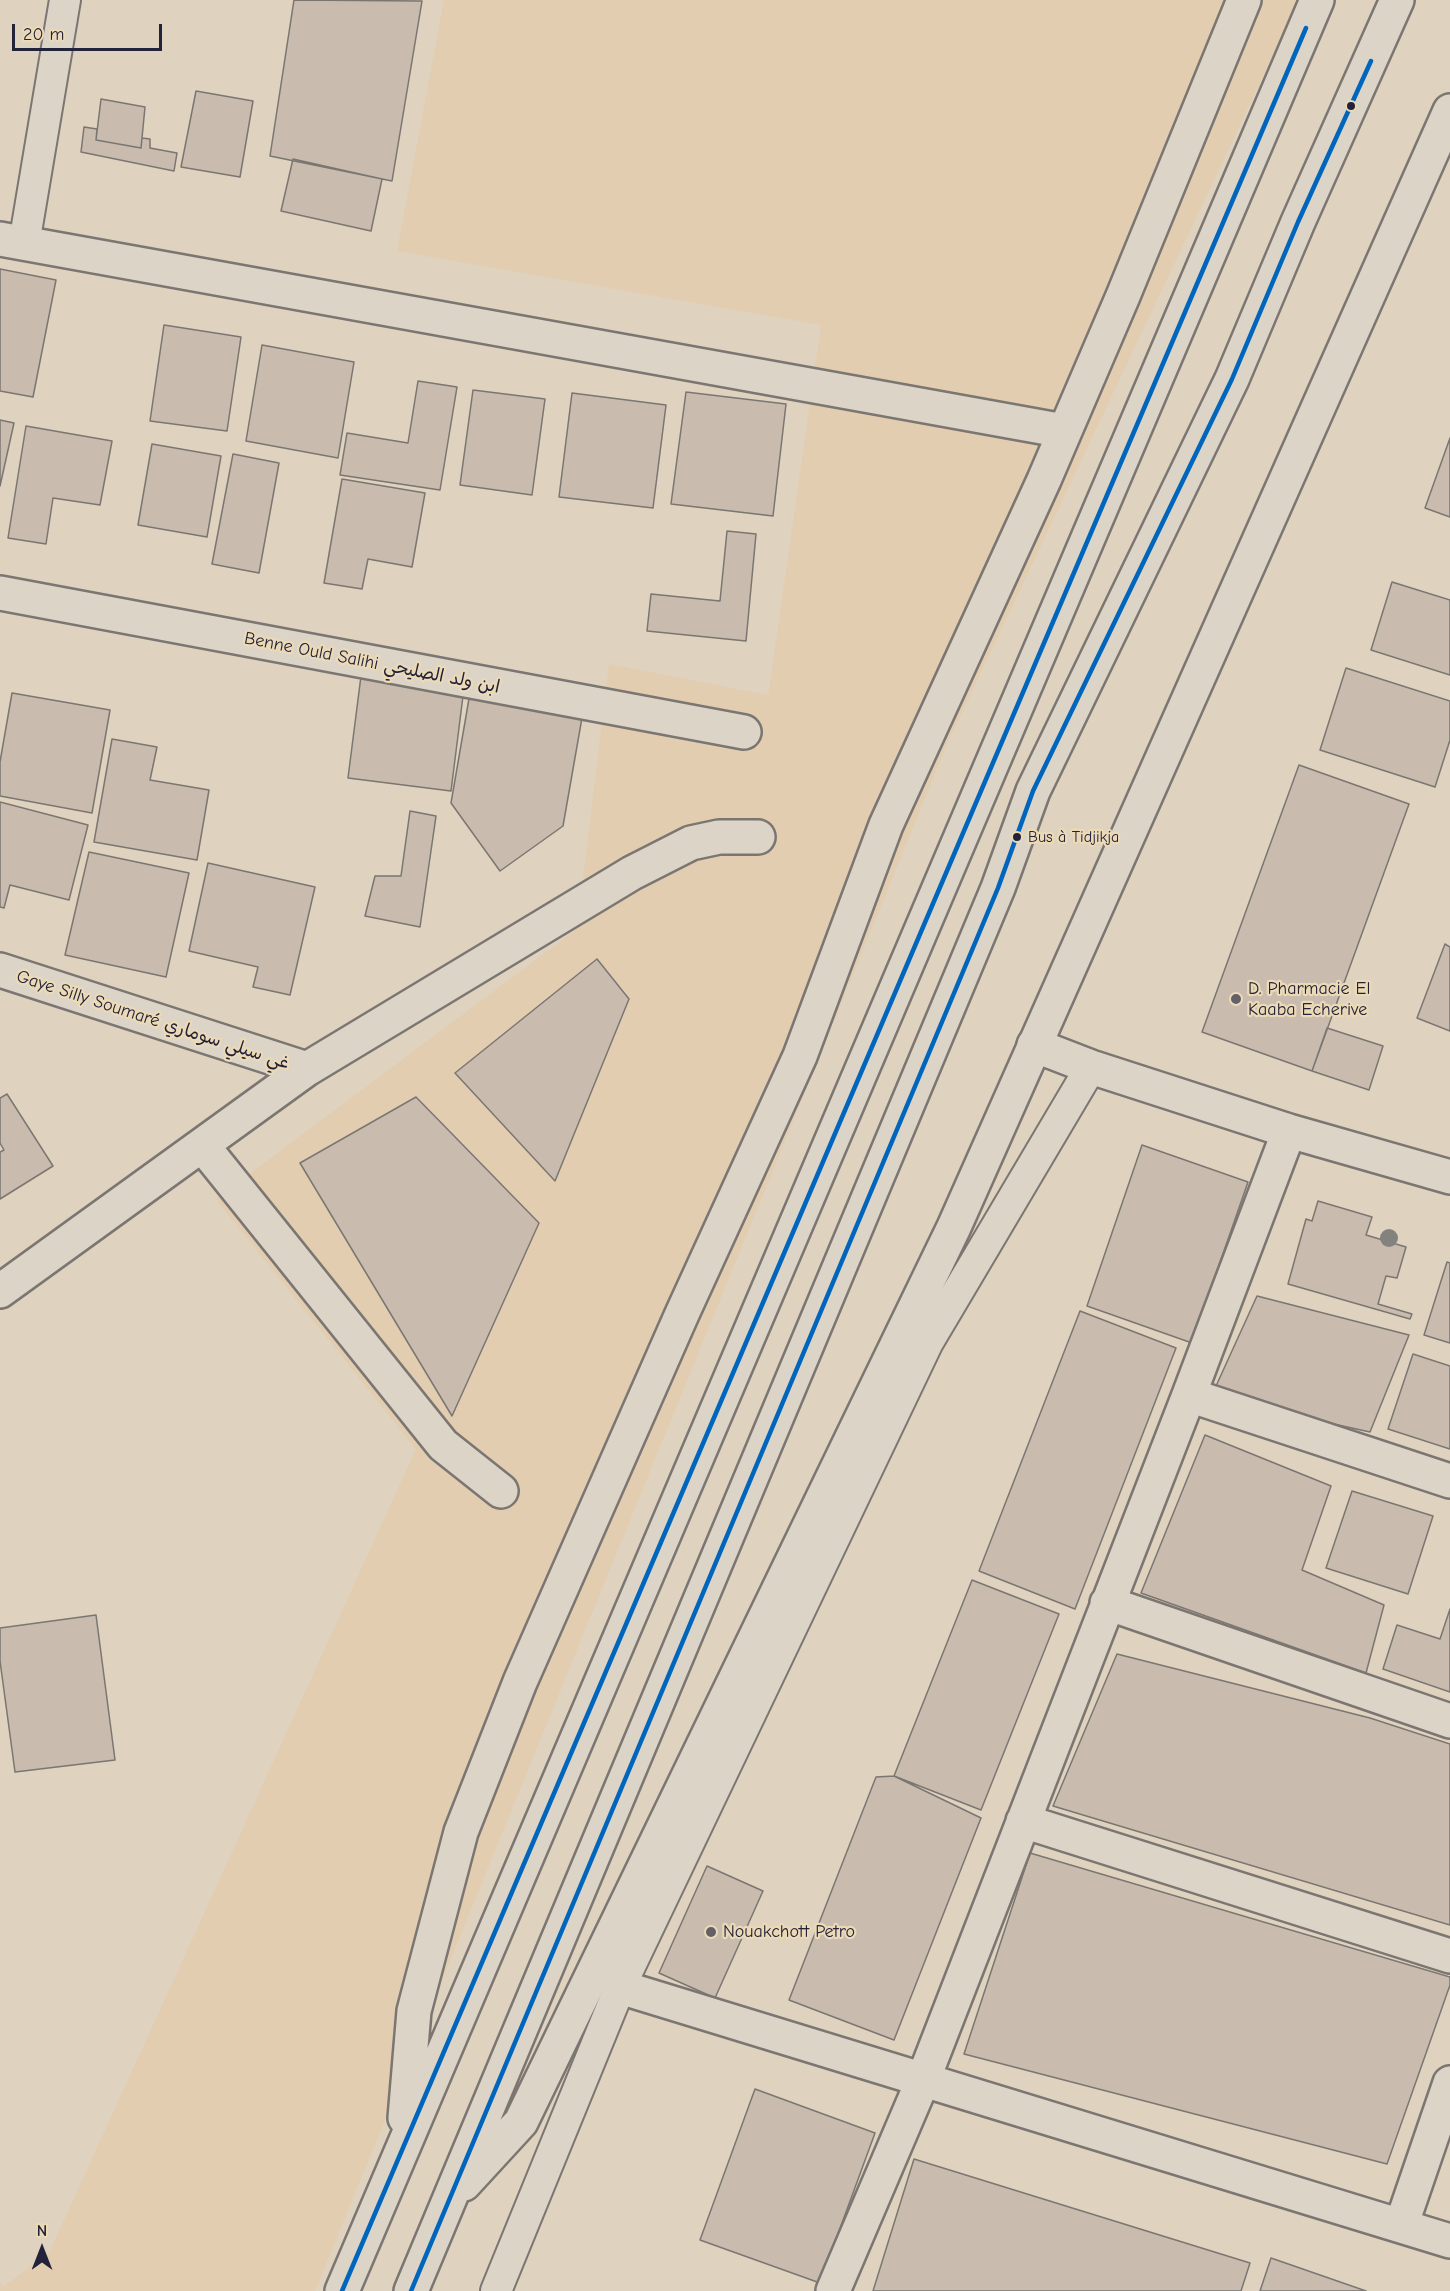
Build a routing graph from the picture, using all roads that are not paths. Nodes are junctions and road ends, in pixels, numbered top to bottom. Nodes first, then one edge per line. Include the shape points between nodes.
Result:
1 (65, 0) edge
2 (1244, 0) edge
3 (1397, 0) edge
4 (1312, 14) edge
5 (1450, 111) edge
6 (12, 242) edge
7 (1064, 431) junction
8 (0, 593) edge
9 (744, 732) dead end
10 (758, 837) dead end
11 (0, 970) edge
12 (1034, 1045) junction
13 (1091, 1067) junction
14 (307, 1069) junction
15 (1289, 1131) junction
16 (202, 1145) junction
17 (1450, 1177) edge
18 (0, 1291) edge
19 (1189, 1395) junction
20 (1450, 1481) edge
21 (501, 1491) dead end
22 (1107, 1603) junction
23 (1450, 1721) edge
24 (1023, 1821) junction
25 (1450, 1956) edge
26 (620, 1987) junction
27 (923, 2080) junction
28 (1450, 2083) edge
29 (403, 2146) junction
30 (448, 2200) junction
31 (1401, 2226) junction
32 (1450, 2241) edge
33 (342, 2291) edge
34 (411, 2291) edge
35 (496, 2291) edge
36 (833, 2291) edge

1 - 6 lane
2 - 7 main road
3 - 30 main road via 1232,379 1032,791 998,888
4 - 29 main road
5 - 12 main road
6 - 7 main road
7 - 29 main road via 886,825 800,1056 520,1682 461,1832 414,2011
8 - 9 main road, Benne Ould Salihi ابن ولد الصليحي
10 - 14 main road via 719,837 691,843 642,868
11 - 14 main road, Gaye Silly Soumaré غي سيلي سوماري
12 - 13 main road
12 - 30 main road via 944,1248 521,2122
13 - 15 main road
13 - 26 lane via 928,1342
14 - 16 main road
15 - 17 main road
15 - 19 main road
16 - 18 main road
16 - 21 main road via 443,1445
19 - 20 main road
19 - 22 main road
22 - 23 main road
22 - 24 main road
24 - 25 main road
24 - 27 main road
26 - 27 main road
26 - 35 lane
27 - 31 main road
27 - 36 main road
28 - 31 main road
29 - 33 main road
30 - 34 main road
31 - 32 main road

